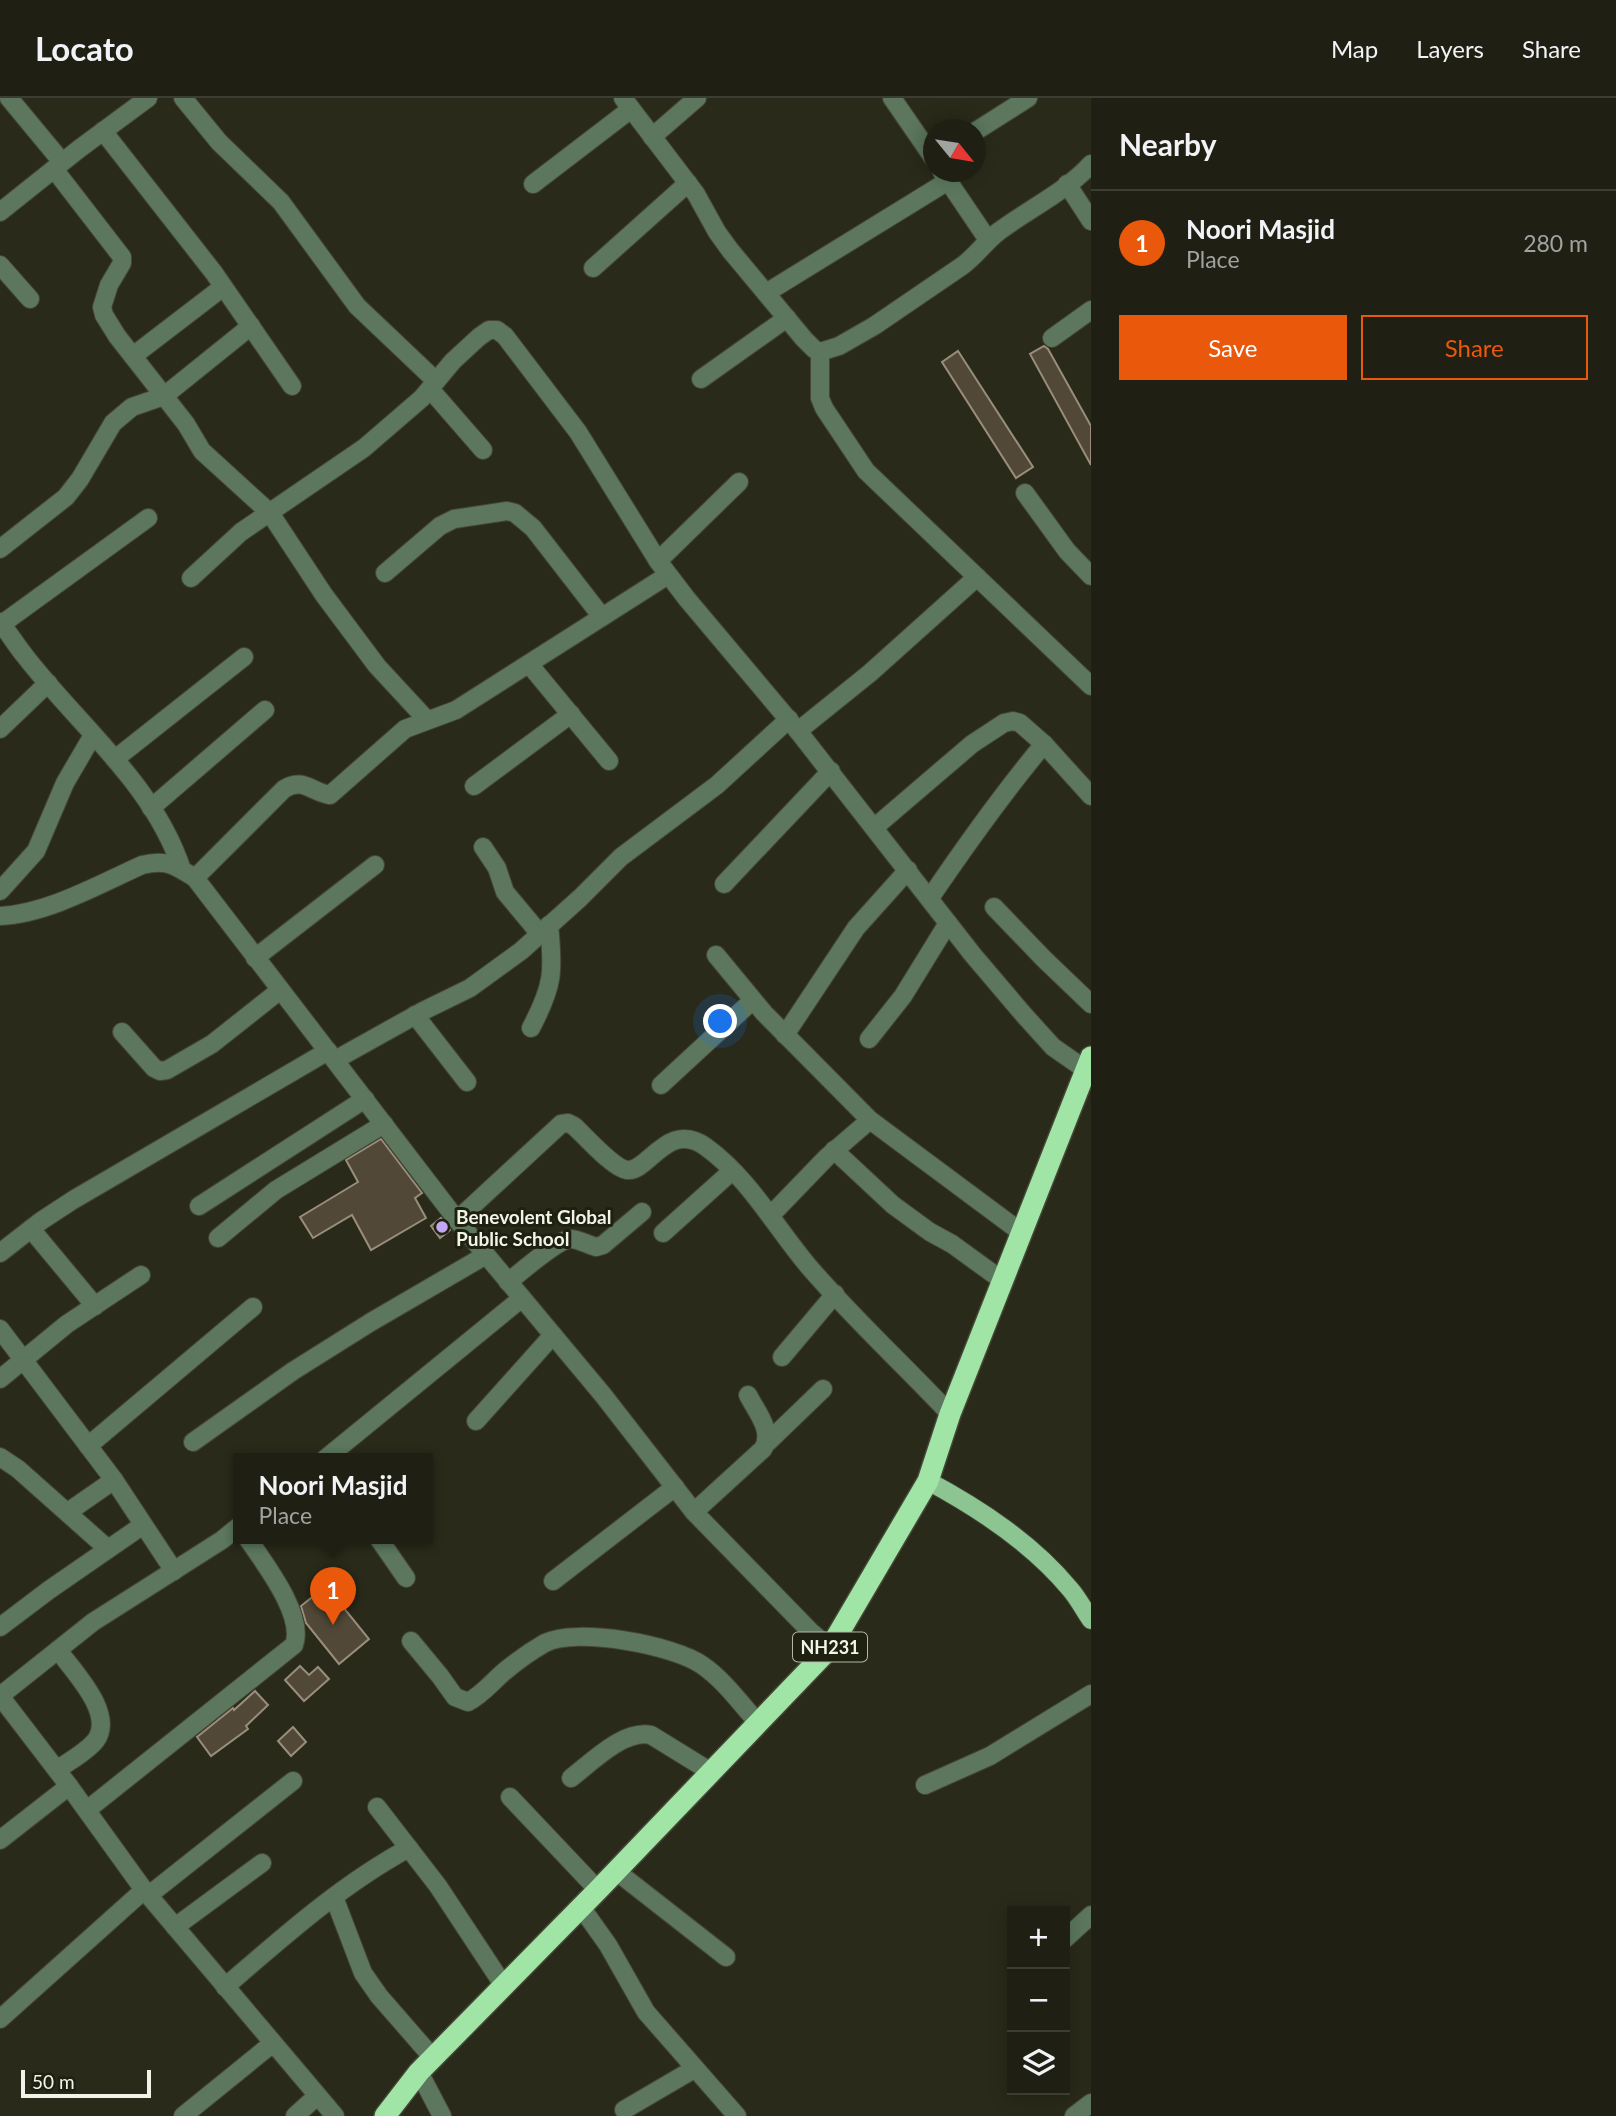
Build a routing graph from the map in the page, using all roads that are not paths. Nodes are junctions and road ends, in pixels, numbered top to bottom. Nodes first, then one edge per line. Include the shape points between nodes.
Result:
1 (9, 98) edge
2 (148, 98) edge
3 (183, 98) edge
4 (697, 98) edge
5 (892, 98) edge
6 (1028, 98) edge
7 (627, 104) edge
8 (986, 124) edge
9 (103, 131) junction
10 (652, 137) junction
11 (923, 144) edge
12 (1091, 164) edge
13 (58, 166) junction
14 (936, 182) edge
15 (949, 182) edge
16 (688, 183) junction
17 (533, 184) dead end
18 (1067, 184) junction
19 (0, 212) edge
20 (1091, 221) edge
21 (988, 240) junction
22 (0, 265) edge
23 (593, 268) dead end
24 (223, 287) junction
25 (766, 293) junction
26 (30, 299) dead end
27 (1091, 310) edge
28 (787, 318) junction
29 (251, 326) junction
30 (1052, 338) dead end
31 (820, 352) junction
32 (133, 356) junction
33 (701, 379) dead end
34 (433, 385) junction
35 (292, 386) dead end
36 (164, 396) junction
37 (484, 450) dead end
38 (739, 482) dead end
39 (1025, 494) dead end
40 (270, 513) junction
41 (148, 518) dead end
42 (0, 549) edge
43 (663, 568) junction
44 (385, 573) dead end
45 (1091, 576) edge
46 (977, 577) junction
47 (191, 578) dead end
48 (602, 617) junction
49 (1, 623) edge
50 (243, 657) dead end
51 (529, 664) junction
52 (48, 683) junction
53 (1091, 686) edge
54 (265, 710) dead end
55 (571, 714) junction
56 (427, 720) junction
57 (794, 725) junction
58 (0, 729) edge
59 (93, 734) junction
60 (1044, 744) junction
61 (115, 759) junction
62 (609, 761) dead end
63 (831, 771) junction
64 (474, 786) dead end
65 (1091, 796) edge
66 (151, 808) junction
67 (875, 827) junction
68 (483, 847) dead end
69 (375, 865) dead end
70 (908, 870) junction
71 (188, 874) junction
72 (724, 884) dead end
73 (0, 891) edge
74 (930, 898) junction
75 (994, 907) dead end
76 (0, 916) edge
77 (948, 923) junction
78 (545, 930) junction
79 (716, 955) dead end
80 (255, 958) junction
81 (279, 990) junction
82 (753, 1000) junction
83 (1091, 1004) edge
84 (415, 1015) junction
85 (531, 1028) dead end
86 (122, 1032) dead end
87 (785, 1035) junction
88 (869, 1039) dead end
89 (332, 1056) junction
90 (1088, 1063) edge
91 (467, 1082) dead end
92 (661, 1085) dead end
93 (365, 1099) junction
94 (870, 1120) junction
95 (384, 1124) junction
96 (834, 1150) junction
97 (733, 1171) junction
98 (199, 1206) dead end
99 (642, 1212) dead end
100 (771, 1215) junction
101 (457, 1220) junction
102 (31, 1229) junction
103 (663, 1233) dead end
104 (1022, 1233) junction
105 (218, 1238) dead end
106 (0, 1253) edge
107 (486, 1255) junction
108 (141, 1275) dead end
109 (1003, 1281) junction
110 (509, 1282) junction
111 (835, 1294) junction
112 (522, 1298) junction
113 (95, 1306) junction
114 (253, 1307) dead end
115 (0, 1329) edge
116 (553, 1335) junction
117 (782, 1357) dead end
118 (23, 1361) junction
119 (0, 1379) edge
120 (823, 1389) dead end
121 (748, 1395) dead end
122 (950, 1414) junction
123 (476, 1421) dead end
124 (193, 1442) dead end
125 (768, 1442) junction
126 (88, 1446) junction
127 (332, 1453) edge
128 (0, 1457) edge
129 (114, 1480) junction
130 (928, 1481) junction
131 (676, 1487) junction
132 (68, 1512) junction
133 (694, 1512) junction
134 (143, 1525) junction
135 (233, 1531) edge
136 (251, 1544) edge
137 (382, 1544) edge
138 (108, 1549) junction
139 (174, 1571) junction
140 (406, 1578) dead end
141 (553, 1581) dead end
142 (1091, 1620) edge
143 (0, 1627) edge
144 (411, 1641) dead end
145 (830, 1648) junction
146 (58, 1650) junction
147 (1091, 1694) edge
148 (0, 1696) edge
149 (758, 1723) junction
150 (57, 1770) junction
151 (711, 1772) junction
152 (571, 1778) dead end
153 (293, 1781) dead end
154 (925, 1785) dead end
155 (69, 1786) junction
156 (510, 1797) dead end
157 (377, 1807) dead end
158 (87, 1810) junction
159 (0, 1840) edge
160 (409, 1848) junction
161 (262, 1863) dead end
162 (616, 1871) junction
163 (598, 1890) junction
164 (146, 1892) junction
165 (334, 1897) junction
166 (581, 1907) junction
167 (1091, 1915) edge
168 (175, 1927) junction
169 (1070, 1934) edge
170 (726, 1957) dead end
171 (504, 1986) junction
172 (225, 1987) junction
173 (0, 2019) edge
174 (273, 2043) junction
175 (426, 2065) junction
176 (694, 2069) junction
177 (317, 2096) junction
178 (1091, 2103) edge
179 (624, 2110) dead end
180 (183, 2116) edge
181 (295, 2116) edge
182 (335, 2116) edge
183 (385, 2116) edge
184 (442, 2116) edge
185 (737, 2116) edge
186 (1074, 2116) edge

1 - 13 street
2 - 9 street
3 - 34 street via 219,142 281,202 357,306
4 - 10 street
5 - 11 street
6 - 8 street
7 - 10 street
7 - 17 street
9 - 13 street
9 - 24 street
10 - 16 street
12 - 18 street
13 - 19 street
13 - 32 street via 122,257 102,307
14 - 25 street
15 - 21 street
16 - 23 street
16 - 25 street via 724,241
18 - 20 street
18 - 21 street
21 - 31 street via 975,257 874,326
22 - 26 street
24 - 29 street
24 - 32 street
25 - 28 street
27 - 30 street
28 - 31 street
28 - 33 street
29 - 35 street
29 - 36 street
31 - 46 street via 820,398 852,453
32 - 36 street
34 - 37 street
34 - 40 street via 363,448
34 - 43 street via 489,330 505,336 578,432
36 - 40 street via 202,451
36 - 42 street via 139,403 120,416 66,497
38 - 43 street
39 - 45 street
40 - 47 street via 241,532
40 - 56 street via 377,666
41 - 49 street
43 - 48 street
43 - 57 street
44 - 48 street via 454,519 515,513 533,528
46 - 53 street
46 - 57 street via 870,673
48 - 51 street
49 - 52 street
50 - 61 street
51 - 55 street
51 - 56 street via 456,710
52 - 58 street
52 - 59 street
54 - 66 street
55 - 62 street
55 - 64 street
56 - 71 street via 405,729 330,795 292,783
57 - 63 street
57 - 78 street via 621,857
59 - 61 street
59 - 73 street via 65,783 36,851
60 - 65 street
60 - 67 street via 1020,723 1004,723 971,744
60 - 74 street
61 - 66 street
63 - 67 street
63 - 72 street
66 - 71 street
67 - 70 street
68 - 78 street via 505,892
69 - 80 street
70 - 74 street
70 - 87 street via 856,928
71 - 76 street via 155,861 50,905
71 - 80 street
74 - 77 street
75 - 83 street
77 - 88 street via 903,996
77 - 90 street via 1053,1047 1067,1059
78 - 84 street via 470,988
78 - 85 street via 551,983
79 - 82 street
80 - 81 street
81 - 86 street via 212,1044 167,1070 154,1068
81 - 89 street
82 - 87 street
82 - 92 street
84 - 89 street
84 - 91 street
87 - 94 street
89 - 93 street
89 - 102 street via 73,1200
90 - 104 highway, NH231
93 - 95 street
93 - 98 street
94 - 96 street
94 - 104 street
95 - 101 street
95 - 105 street via 276,1190
96 - 100 street
96 - 109 street via 893,1205
97 - 100 street
97 - 101 street via 704,1145 686,1139 664,1145 629,1171 575,1126 561,1124
97 - 103 street
99 - 110 street via 603,1245 567,1239
100 - 111 street
101 - 107 street
102 - 106 street
102 - 113 street
104 - 109 highway, NH231
107 - 110 street
107 - 124 street via 293,1371
108 - 113 street
109 - 122 highway, NH231
110 - 112 street
111 - 117 street
111 - 122 street
112 - 116 street
112 - 127 street
113 - 118 street
114 - 126 street
115 - 118 street
116 - 123 street
116 - 131 street
118 - 119 street
118 - 126 street
120 - 125 street
121 - 125 street
122 - 130 highway, NH231
125 - 133 street
126 - 129 street
128 - 132 street
129 - 132 street
129 - 134 street
130 - 142 main road via 1021,1541 1051,1567
130 - 145 highway, NH231
131 - 133 street
131 - 141 street
132 - 138 street
133 - 145 street
134 - 138 street
134 - 139 street
135 - 139 street
136 - 158 street via 284,1594 296,1629 295,1645
137 - 140 street
138 - 143 street
139 - 146 street
144 - 149 street via 455,1697 468,1702 516,1663 558,1638 626,1641 676,1653 699,1664
145 - 149 highway, NH231
146 - 148 street
146 - 150 street via 89,1693 102,1722 94,1742
147 - 154 street via 990,1756
148 - 150 street
149 - 151 highway, NH231
150 - 155 street
151 - 152 street via 641,1733 614,1745
151 - 162 highway, NH231
153 - 164 street
155 - 158 street
155 - 159 street
156 - 163 street
157 - 160 street
158 - 164 street
160 - 165 street
160 - 171 street
161 - 168 street
162 - 163 highway, NH231
162 - 170 street
163 - 166 highway, NH231
164 - 168 street
164 - 173 street
165 - 172 street
165 - 175 street via 363,1973
166 - 171 highway, NH231
166 - 176 street via 646,2012
167 - 169 street
168 - 172 street
171 - 175 highway, NH231
172 - 174 street
174 - 177 street
174 - 180 street
175 - 183 highway, NH231
175 - 184 street
176 - 179 street
176 - 185 street
177 - 181 street
177 - 182 street
178 - 186 street

